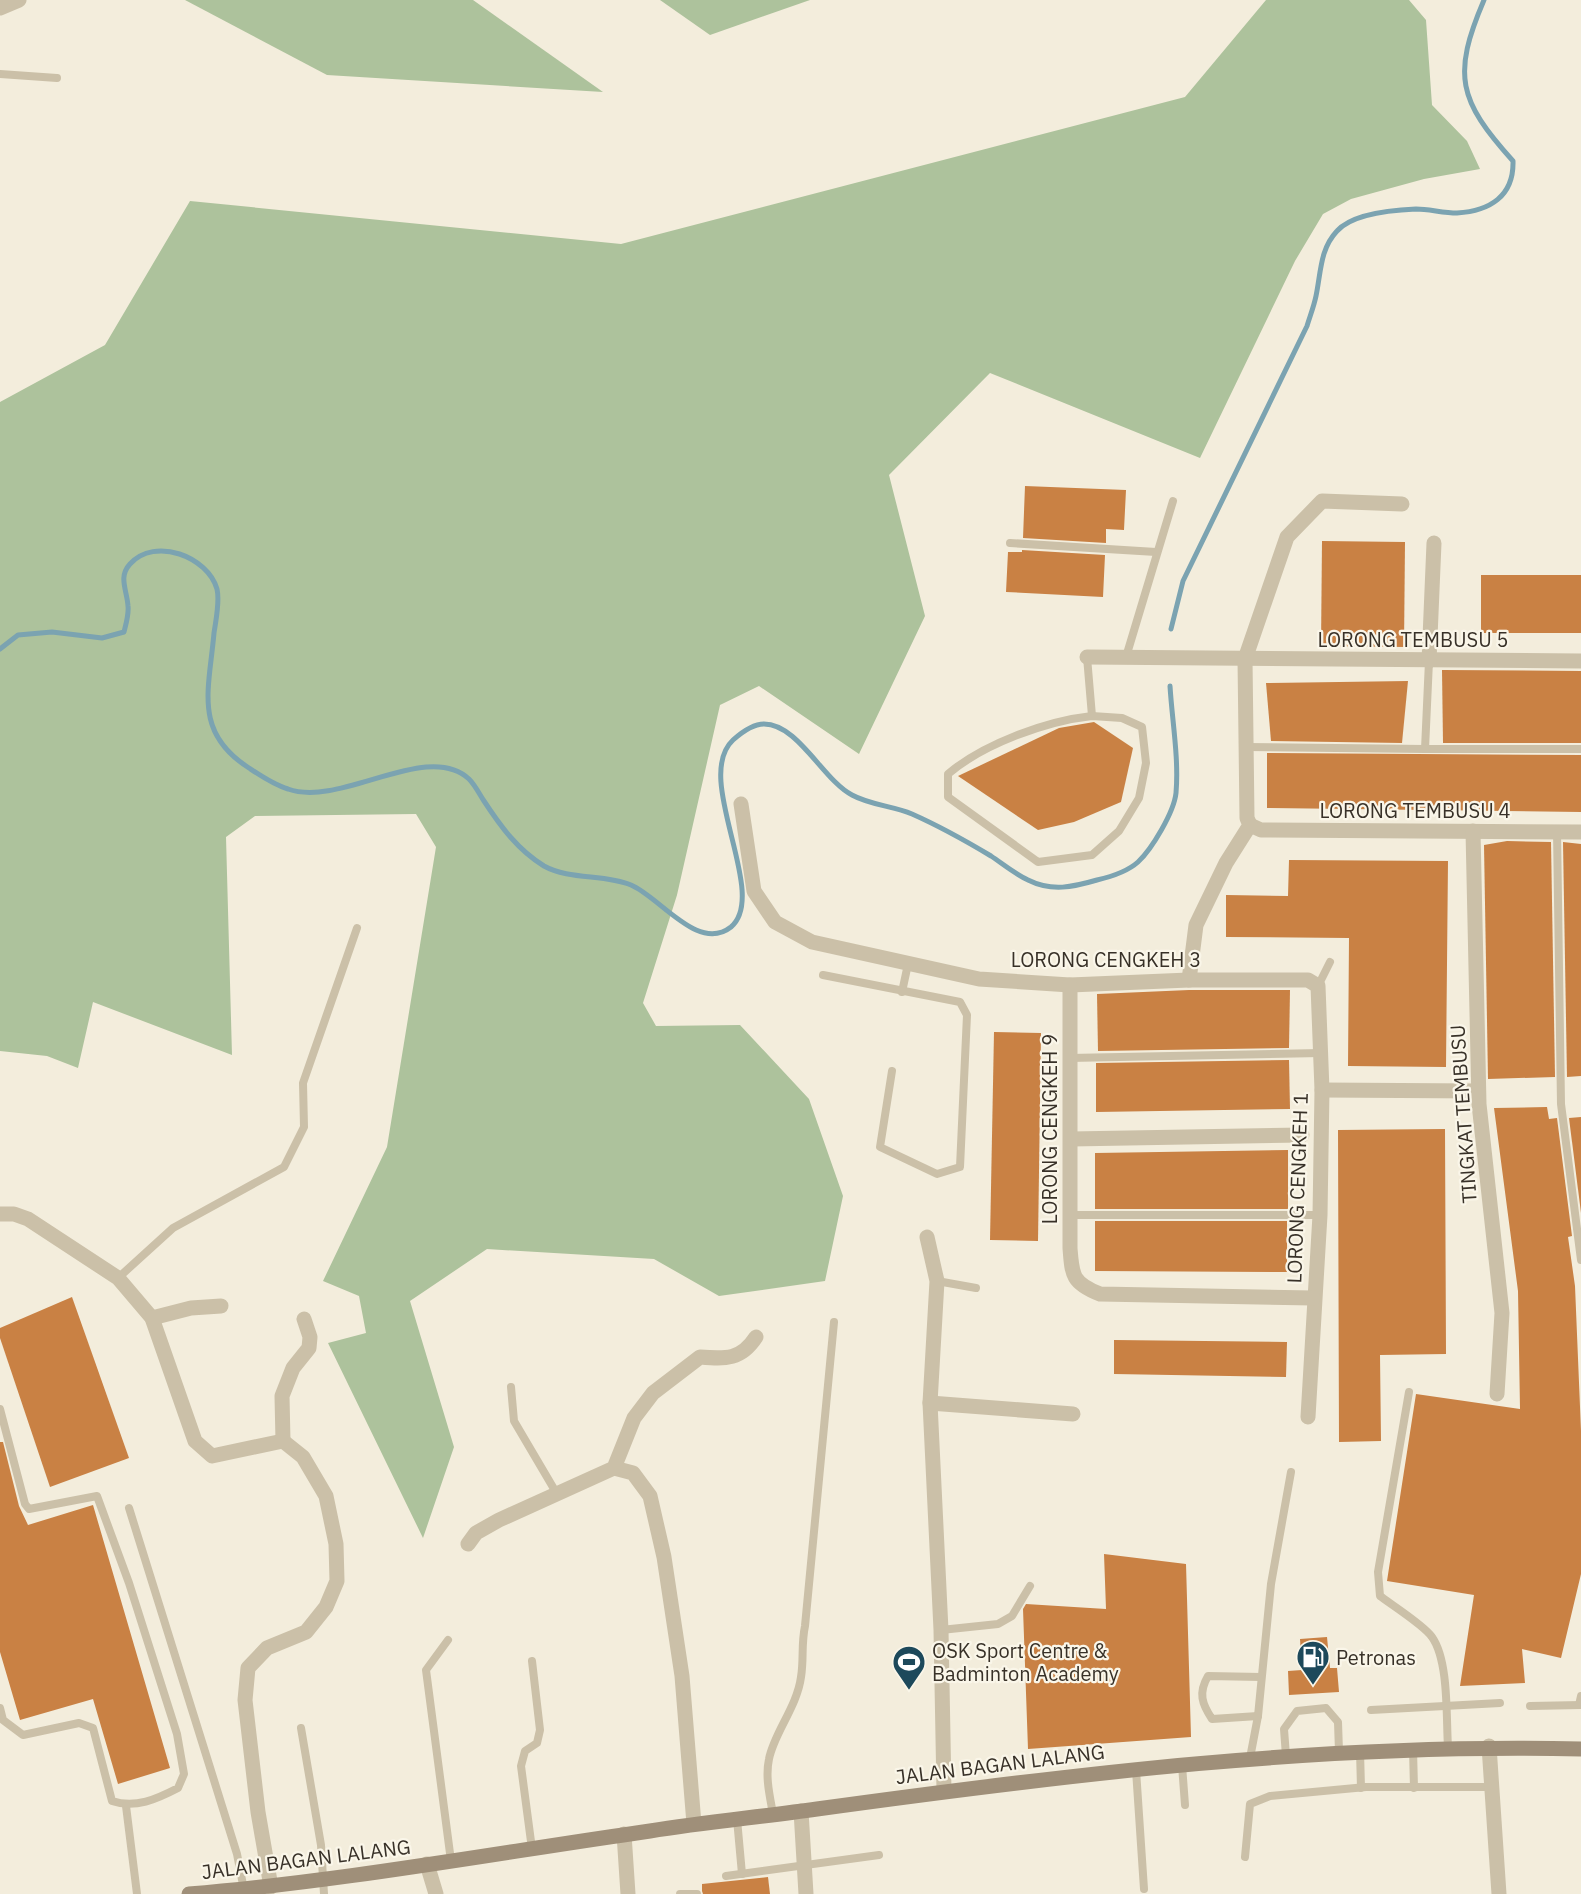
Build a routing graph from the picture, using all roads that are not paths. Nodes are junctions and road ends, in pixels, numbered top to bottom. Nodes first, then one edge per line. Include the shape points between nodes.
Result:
1 (19, 0) edge
2 (0, 8) edge
3 (0, 74) edge
4 (57, 78) dead end
5 (1173, 501) dead end
6 (1402, 504) dead end
7 (1010, 543) dead end
8 (1434, 543) dead end
9 (1156, 552) junction
10 (1087, 657) joint
11 (1126, 657) junction
12 (1245, 659) junction
13 (1429, 661) junction
14 (1581, 661) edge
15 (1092, 716) junction
16 (1246, 747) junction
17 (1425, 749) junction
18 (1581, 749) edge
19 (741, 804) dead end
20 (1250, 825) junction
21 (1473, 831) junction
22 (1557, 831) junction
23 (1581, 832) edge
24 (357, 928) dead end
25 (1330, 962) dead end
26 (908, 964) junction
27 (823, 975) dead end
28 (1189, 980) junction
29 (1070, 985) junction
30 (1318, 986) junction
31 (902, 992) junction
32 (1321, 1053) junction
33 (1069, 1058) junction
34 (892, 1071) dead end
35 (1322, 1090) junction
36 (1478, 1091) junction
37 (1302, 1136) dead end
38 (1071, 1139) junction
39 (0, 1214) edge
40 (1070, 1215) junction
41 (1320, 1215) junction
42 (927, 1237) dead end
43 (1581, 1260) edge
44 (118, 1278) junction
45 (937, 1281) junction
46 (976, 1288) dead end
47 (1313, 1298) junction
48 (221, 1306) dead end
49 (152, 1318) junction
50 (304, 1319) dead end
51 (834, 1322) dead end
52 (756, 1337) dead end
53 (511, 1386) dead end
54 (1408, 1392) dead end
55 (1497, 1394) dead end
56 (930, 1403) junction
57 (0, 1409) edge
58 (1074, 1414) dead end
59 (1308, 1418) dead end
60 (283, 1441) junction
61 (614, 1468) junction
62 (1291, 1472) dead end
63 (557, 1494) junction
64 (129, 1508) dead end
65 (468, 1544) dead end
66 (1030, 1586) dead end
67 (941, 1630) junction
68 (448, 1640) dead end
69 (532, 1661) dead end
70 (1261, 1677) junction
71 (1581, 1696) edge
72 (1500, 1703) dead end
73 (1580, 1705) edge
74 (1445, 1706) junction
75 (1530, 1706) dead end
76 (0, 1708) edge
77 (1371, 1710) dead end
78 (1258, 1716) junction
79 (302, 1728) dead end
80 (1489, 1746) junction
81 (1448, 1747) junction
82 (1413, 1749) junction
83 (1581, 1749) edge
84 (1360, 1751) junction
85 (1339, 1752) junction
86 (1286, 1756) junction
87 (1250, 1758) junction
88 (1182, 1764) junction
89 (1136, 1768) junction
90 (1492, 1787) junction
91 (1361, 1788) junction
92 (1414, 1788) junction
93 (944, 1791) junction
94 (1185, 1805) dead end
95 (126, 1806) junction
96 (801, 1811) junction
97 (773, 1814) junction
98 (737, 1819) junction
99 (694, 1824) junction
100 (624, 1834) junction
101 (532, 1849) junction
102 (879, 1855) dead end
103 (1245, 1857) dead end
104 (451, 1861) junction
105 (427, 1864) junction
106 (804, 1866) junction
107 (742, 1874) junction
108 (726, 1876) dead end
109 (272, 1887) junction
110 (324, 1887) edge
111 (1144, 1889) dead end
112 (244, 1890) junction
113 (137, 1894) edge
114 (189, 1894) edge
115 (436, 1894) edge
116 (628, 1894) edge
117 (680, 1894) edge
118 (697, 1894) edge
119 (806, 1894) edge
120 (1499, 1894) edge

1 - 2 street
3 - 4 lane
5 - 9 lane
6 - 12 street via 1322,501 1287,537
7 - 9 lane
8 - 13 street
9 - 11 lane
10 - 11 street, LORONG TEMBUSU 5
10 - 15 lane
11 - 12 street, LORONG TEMBUSU 5
12 - 13 street, LORONG TEMBUSU 5
12 - 16 street
13 - 14 street, LORONG TEMBUSU 5
13 - 17 lane
15 - 15 lane via 1122,718 1142,727 1146,763 1139,798 1119,831 1092,855 1038,862 948,797 948,774 966,759 1034,730 1070,718
16 - 17 lane
16 - 20 street
17 - 18 lane
19 - 26 street, LORONG CENGKEH 3 via 754,891 775,922 812,942
20 - 21 street, LORONG TEMBUSU 4 via 1261,830
20 - 28 street via 1226,863 1196,925
21 - 22 street, LORONG TEMBUSU 4
21 - 36 street, TINGKAT TEMBUSU
22 - 23 street, LORONG TEMBUSU 4
22 - 43 lane via 1561,1104
24 - 44 lane via 303,1083 304,1127 284,1167 173,1228
25 - 30 lane, LORONG CENGKEH 1
26 - 29 street, LORONG CENGKEH 3 via 979,979
26 - 31 lane
27 - 31 lane
28 - 29 street, LORONG CENGKEH 3
28 - 30 street, LORONG CENGKEH 3 via 1308,980
29 - 33 street, LORONG CENGKEH 9
30 - 32 street, LORONG CENGKEH 1
31 - 34 lane via 960,1002 967,1015 960,1167 937,1174 880,1147
32 - 33 lane
32 - 35 street, LORONG CENGKEH 1
33 - 38 street, LORONG CENGKEH 9
35 - 36 street
35 - 41 street, LORONG CENGKEH 1
36 - 55 street, TINGKAT TEMBUSU via 1502,1313
37 - 38 street
38 - 40 street, LORONG CENGKEH 9
39 - 44 street via 28,1219
40 - 41 lane
40 - 47 street, LORONG CENGKEH 9 via 1072,1274 1080,1284 1100,1294
41 - 47 street, LORONG CENGKEH 1
42 - 45 street
44 - 49 street
45 - 46 lane
45 - 56 street
47 - 59 street, LORONG CENGKEH 1
48 - 49 street via 191,1308
49 - 60 street via 195,1441 212,1456
50 - 60 street via 309,1348 293,1368 282,1396
51 - 97 lane via 800,1646 801,1676 769,1758
52 - 61 street via 746,1352 724,1359 700,1357 653,1393 634,1418
53 - 63 lane via 514,1420
54 - 74 lane via 1378,1572 1380,1596 1432,1636 1447,1681
56 - 58 street
56 - 67 street
57 - 95 lane via 29,1509 98,1496 153,1658 177,1734 184,1774 178,1788 160,1798
60 - 109 street via 303,1457 326,1496 336,1544 338,1581 326,1607 306,1632 267,1648 248,1668 245,1700 258,1812
61 - 63 street
61 - 99 street via 633,1473 650,1496 664,1557 682,1677
62 - 70 lane via 1271,1584
63 - 65 street via 484,1528
64 - 112 lane via 237,1854
66 - 67 lane via 1012,1616 998,1624
67 - 93 street
68 - 104 lane via 426,1670
69 - 101 lane via 540,1730 537,1743 525,1751 521,1766
70 - 78 lane
70 - 78 lane via 1208,1676 1201,1688 1203,1706 1212,1719
71 - 73 lane
72 - 74 lane
73 - 75 lane
74 - 77 lane
74 - 81 lane
76 - 95 lane via 3,1720 23,1735 79,1723 93,1728 112,1801
78 - 87 lane
79 - 110 lane
80 - 81 main road, JALAN BAGAN LALANG
80 - 83 main road, JALAN BAGAN LALANG
80 - 90 street
81 - 82 main road, JALAN BAGAN LALANG
82 - 84 main road, JALAN BAGAN LALANG
82 - 92 lane
84 - 85 main road, JALAN BAGAN LALANG
84 - 91 lane
85 - 86 main road, JALAN BAGAN LALANG
85 - 86 lane via 1338,1722 1326,1708 1297,1711 1284,1729
86 - 87 main road, JALAN BAGAN LALANG
87 - 88 main road, JALAN BAGAN LALANG
88 - 89 main road, JALAN BAGAN LALANG
88 - 94 lane
89 - 93 main road, JALAN BAGAN LALANG
89 - 111 lane
90 - 92 lane
90 - 120 street
91 - 92 lane
91 - 103 lane via 1270,1796 1250,1804
93 - 96 main road, JALAN BAGAN LALANG
95 - 113 lane
96 - 97 main road, JALAN BAGAN LALANG
96 - 106 street
97 - 98 main road, JALAN BAGAN LALANG
98 - 99 main road, JALAN BAGAN LALANG
98 - 107 lane
99 - 100 main road, JALAN BAGAN LALANG
100 - 101 main road, JALAN BAGAN LALANG
100 - 116 street
101 - 104 main road, JALAN BAGAN LALANG
102 - 106 lane
104 - 105 main road, JALAN BAGAN LALANG
105 - 110 main road, JALAN BAGAN LALANG
105 - 115 street, JALAN BAGAN LALANG
106 - 107 lane
106 - 119 street
107 - 108 lane
109 - 110 main road, JALAN BAGAN LALANG
109 - 112 main road, JALAN BAGAN LALANG
112 - 114 main road, JALAN BAGAN LALANG
117 - 118 lane

